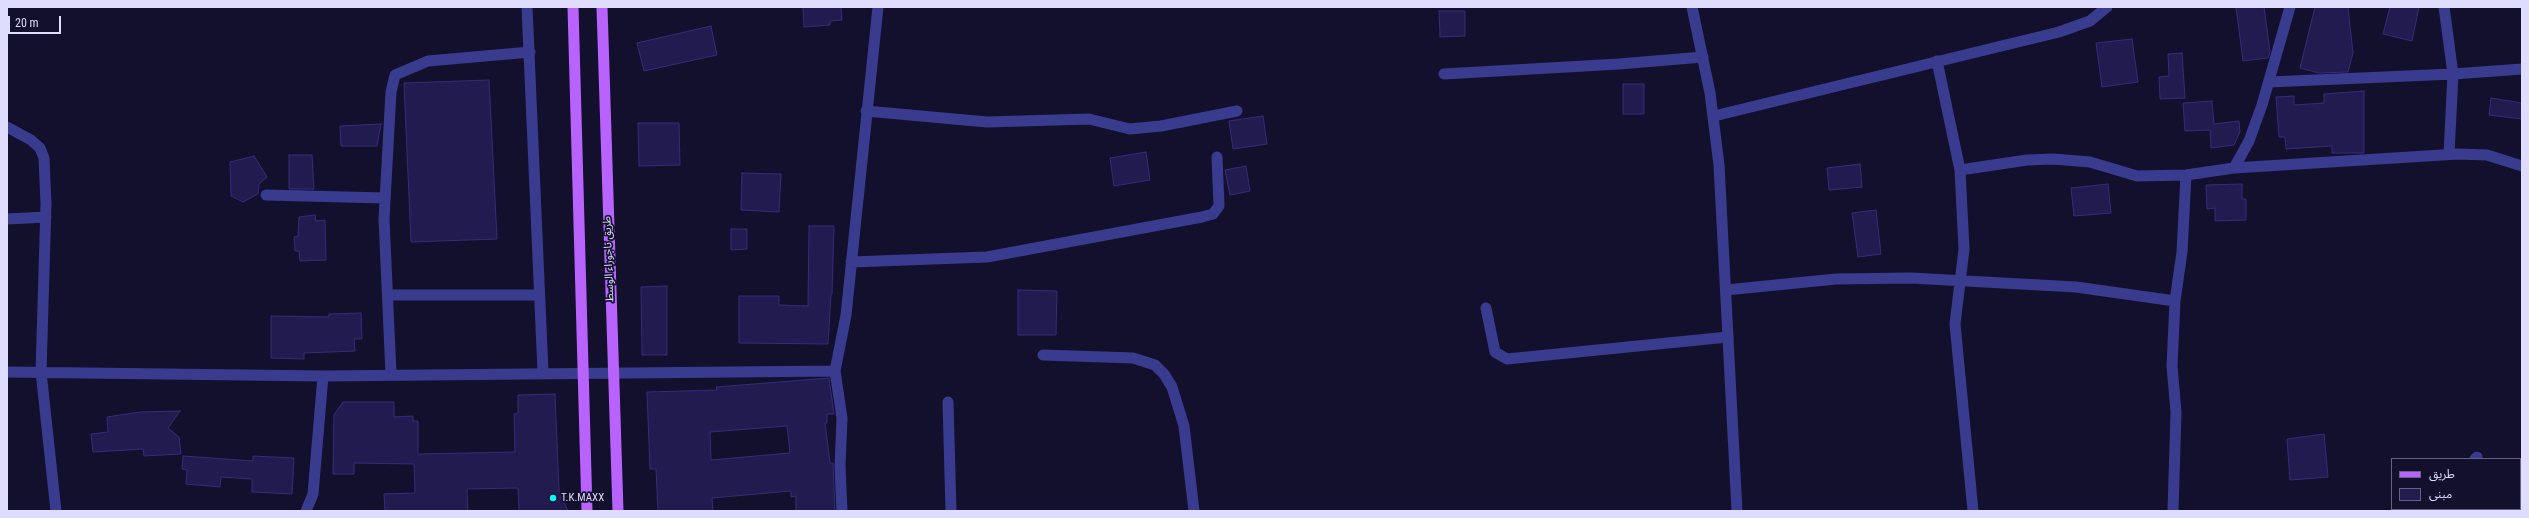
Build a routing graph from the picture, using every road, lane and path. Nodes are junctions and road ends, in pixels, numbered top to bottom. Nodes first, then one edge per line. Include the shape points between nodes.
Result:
1 (527, 7) edge
2 (573, 7) edge
3 (602, 7) edge
4 (878, 7) edge
5 (1692, 7) edge
6 (2107, 7) edge
7 (2290, 7) edge
8 (2444, 7) edge
9 (530, 52) junction
10 (1703, 57) junction
11 (1937, 60) junction
12 (2522, 69) edge
13 (1444, 74) dead end
14 (2453, 74) junction
15 (2269, 82) junction
16 (866, 111) junction
17 (1236, 112) dead end
18 (1714, 116) junction
19 (7, 127) edge
20 (2449, 154) junction
21 (1217, 157) dead end
22 (2522, 166) edge
23 (2234, 168) junction
24 (1960, 170) junction
25 (2186, 175) junction
26 (266, 195) dead end
27 (385, 198) junction
28 (46, 217) junction
29 (7, 219) edge
30 (851, 262) junction
31 (1960, 281) junction
32 (1726, 290) junction
33 (388, 295) junction
34 (540, 295) junction
35 (2175, 302) junction
36 (1486, 308) dead end
37 (1728, 337) junction
38 (1043, 354) dead end
39 (835, 371) junction
40 (7, 372) edge
41 (41, 372) junction
42 (543, 372) junction
43 (612, 373) junction
44 (391, 374) junction
45 (582, 374) junction
46 (323, 376) junction
47 (948, 402) dead end
48 (56, 511) edge
49 (306, 511) edge
50 (588, 511) edge
51 (618, 511) edge
52 (842, 511) edge
53 (952, 511) edge
54 (1194, 511) edge
55 (1737, 511) edge
56 (1973, 511) edge
57 (2174, 511) edge

1 - 9 street
2 - 45 main road
3 - 43 main road, طريق تاجوراء الوسط
4 - 16 street
5 - 10 street
6 - 11 street via 2090,21 2077,27
7 - 15 street
8 - 14 street
9 - 27 street via 428,61 395,75 391,92
9 - 34 street
10 - 13 street
10 - 18 street
11 - 18 street
11 - 24 street
12 - 14 street
14 - 15 street
14 - 20 street
15 - 23 street via 2249,141
16 - 17 street via 987,122 1089,119 1130,129
16 - 30 street
18 - 32 street
19 - 28 street via 40,148 46,180
20 - 22 street via 2487,155
20 - 23 street
21 - 30 street via 1219,206 1213,214 1202,218 987,257
23 - 25 street
24 - 25 street via 2027,160 2053,159 2090,162 2137,176
24 - 31 street via 1964,223
25 - 35 street via 2182,252
26 - 27 street
27 - 33 street
28 - 29 street
28 - 41 street
30 - 39 street via 846,315
31 - 32 street via 1911,278 1850,279
31 - 35 street via 2076,287
31 - 56 street via 1955,324
32 - 37 street
33 - 34 street
33 - 44 street
34 - 42 street
35 - 57 street via 2172,366 2176,412
36 - 37 street via 1495,352 1507,359
37 - 55 street
38 - 54 street via 1133,358 1155,365 1164,374 1172,387 1184,426
39 - 43 street
39 - 52 street via 842,418
40 - 41 street
41 - 46 street
41 - 48 street
42 - 44 street
42 - 45 street
43 - 45 street
43 - 51 main road, طريق تاجوراء الوسط
44 - 46 street
45 - 50 main road
46 - 49 street via 313,494
47 - 53 street

